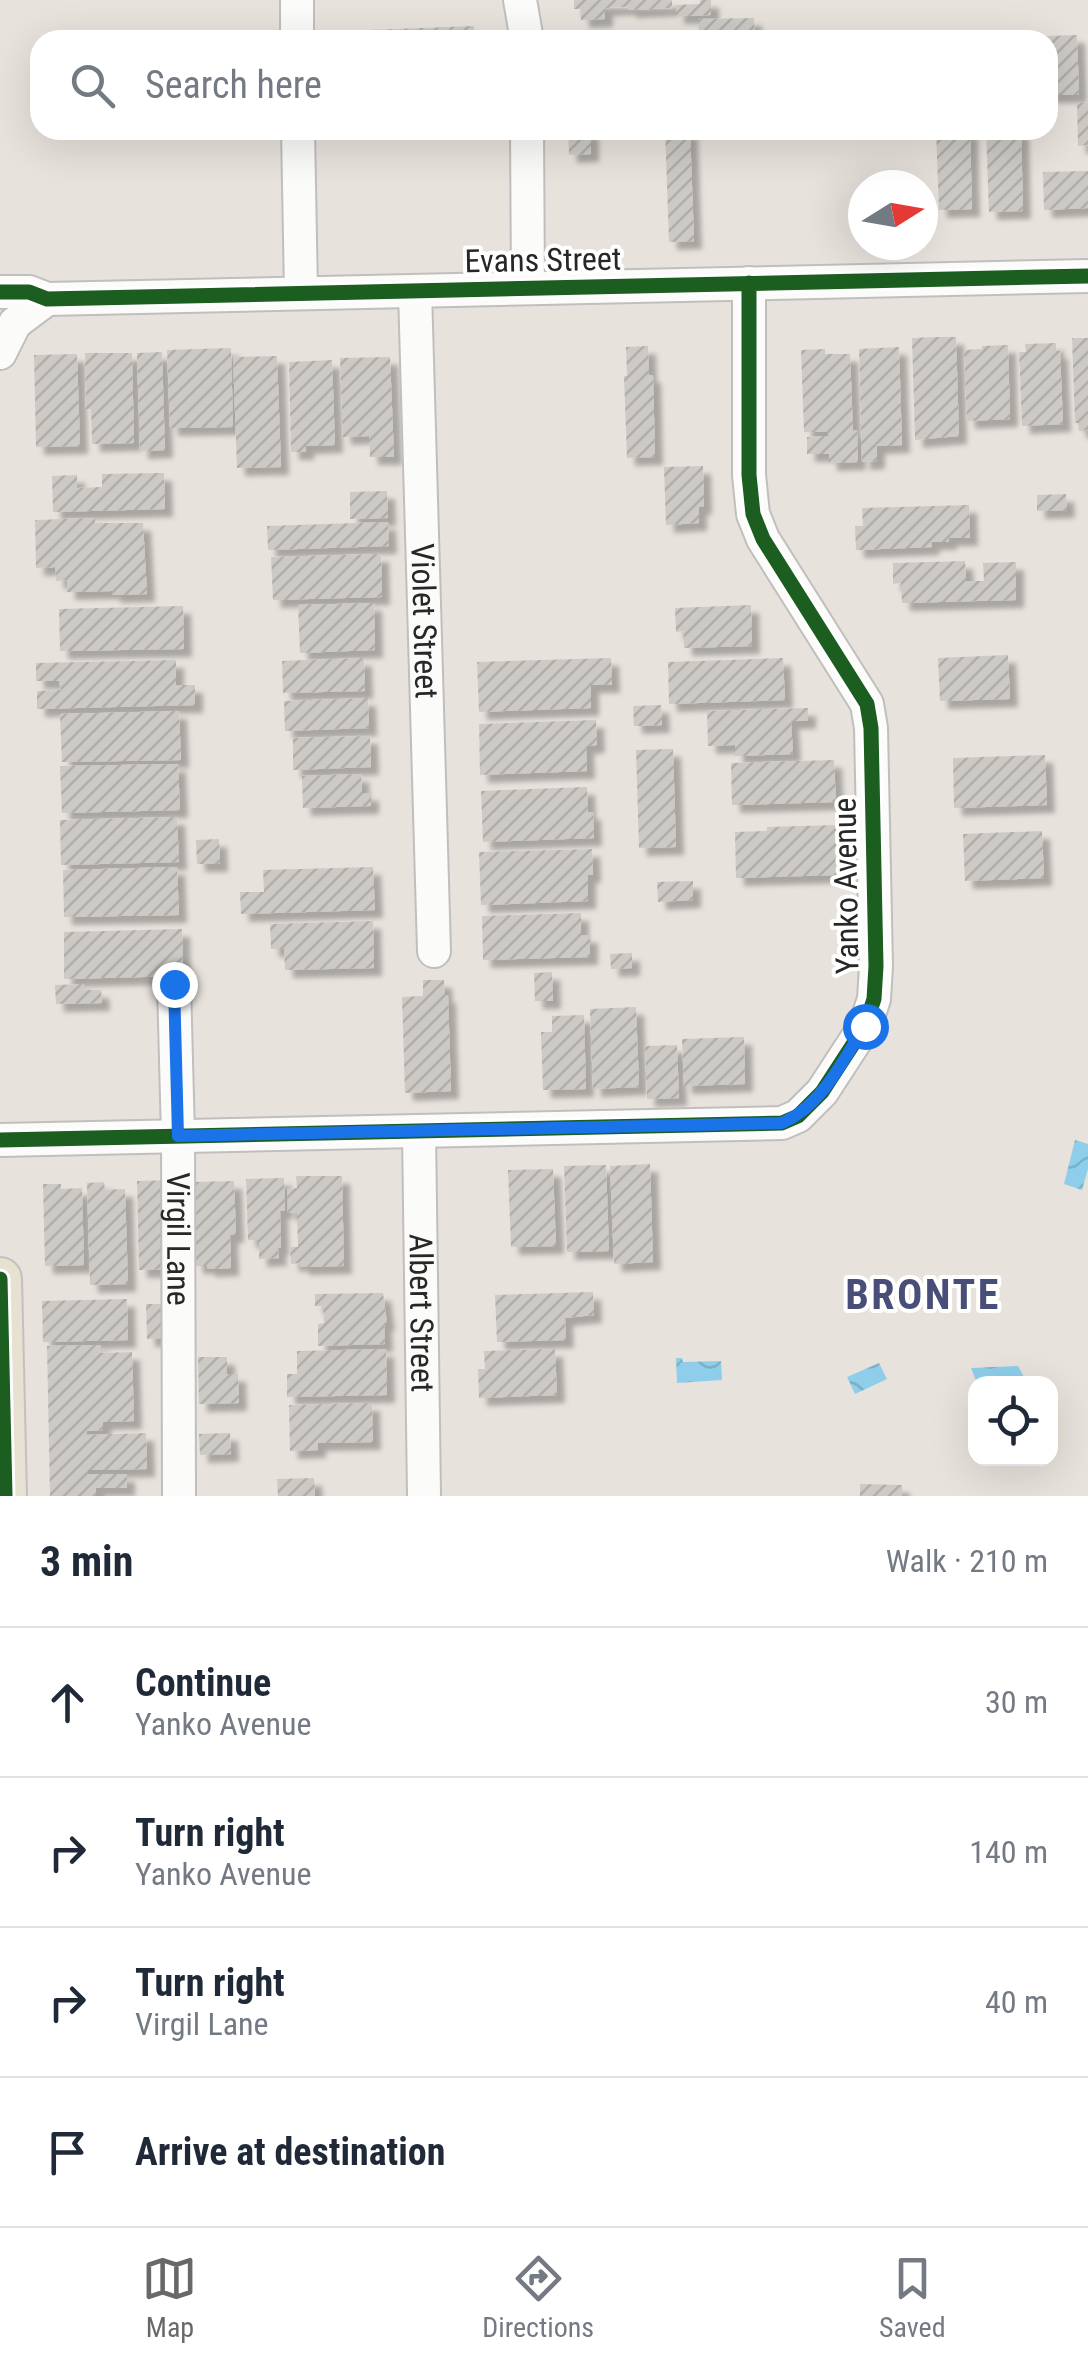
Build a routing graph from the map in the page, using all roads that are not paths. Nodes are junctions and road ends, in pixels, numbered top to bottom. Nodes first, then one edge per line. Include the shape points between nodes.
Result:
1 (296, 0) edge
2 (520, 0) edge
3 (297, 30) edge
4 (525, 30) edge
5 (298, 140) edge
6 (527, 140) edge
7 (1088, 276) edge
8 (749, 284) junction
9 (528, 288) junction
10 (415, 291) junction
11 (0, 292) edge
12 (301, 293) junction
13 (47, 299) junction
14 (0, 352) edge
15 (434, 951) dead end
16 (174, 984) dead end
17 (419, 1132) junction
18 (178, 1136) junction
19 (0, 1140) edge
20 (0, 1279) edge
21 (5, 1496) edge
22 (179, 1496) edge
23 (424, 1496) edge

1 - 3 street
2 - 4 street
5 - 12 street
6 - 9 street
7 - 8 street, Evans Street
8 - 9 street, Evans Street
8 - 17 street, Yanko Avenue via 752,514 867,704 872,728 876,966 865,1026 822,1092 782,1123
9 - 10 street, Evans Street
10 - 12 street, Evans Street
10 - 15 street, Violet Street
11 - 13 street, Evans Street
12 - 13 street, Evans Street
13 - 14 street via 14,323
16 - 18 street, Virgil Lane
17 - 18 street, Yanko Avenue
17 - 23 street, Albert Street
18 - 19 street, Yanko Avenue
18 - 22 street, Virgil Lane
20 - 21 main road

